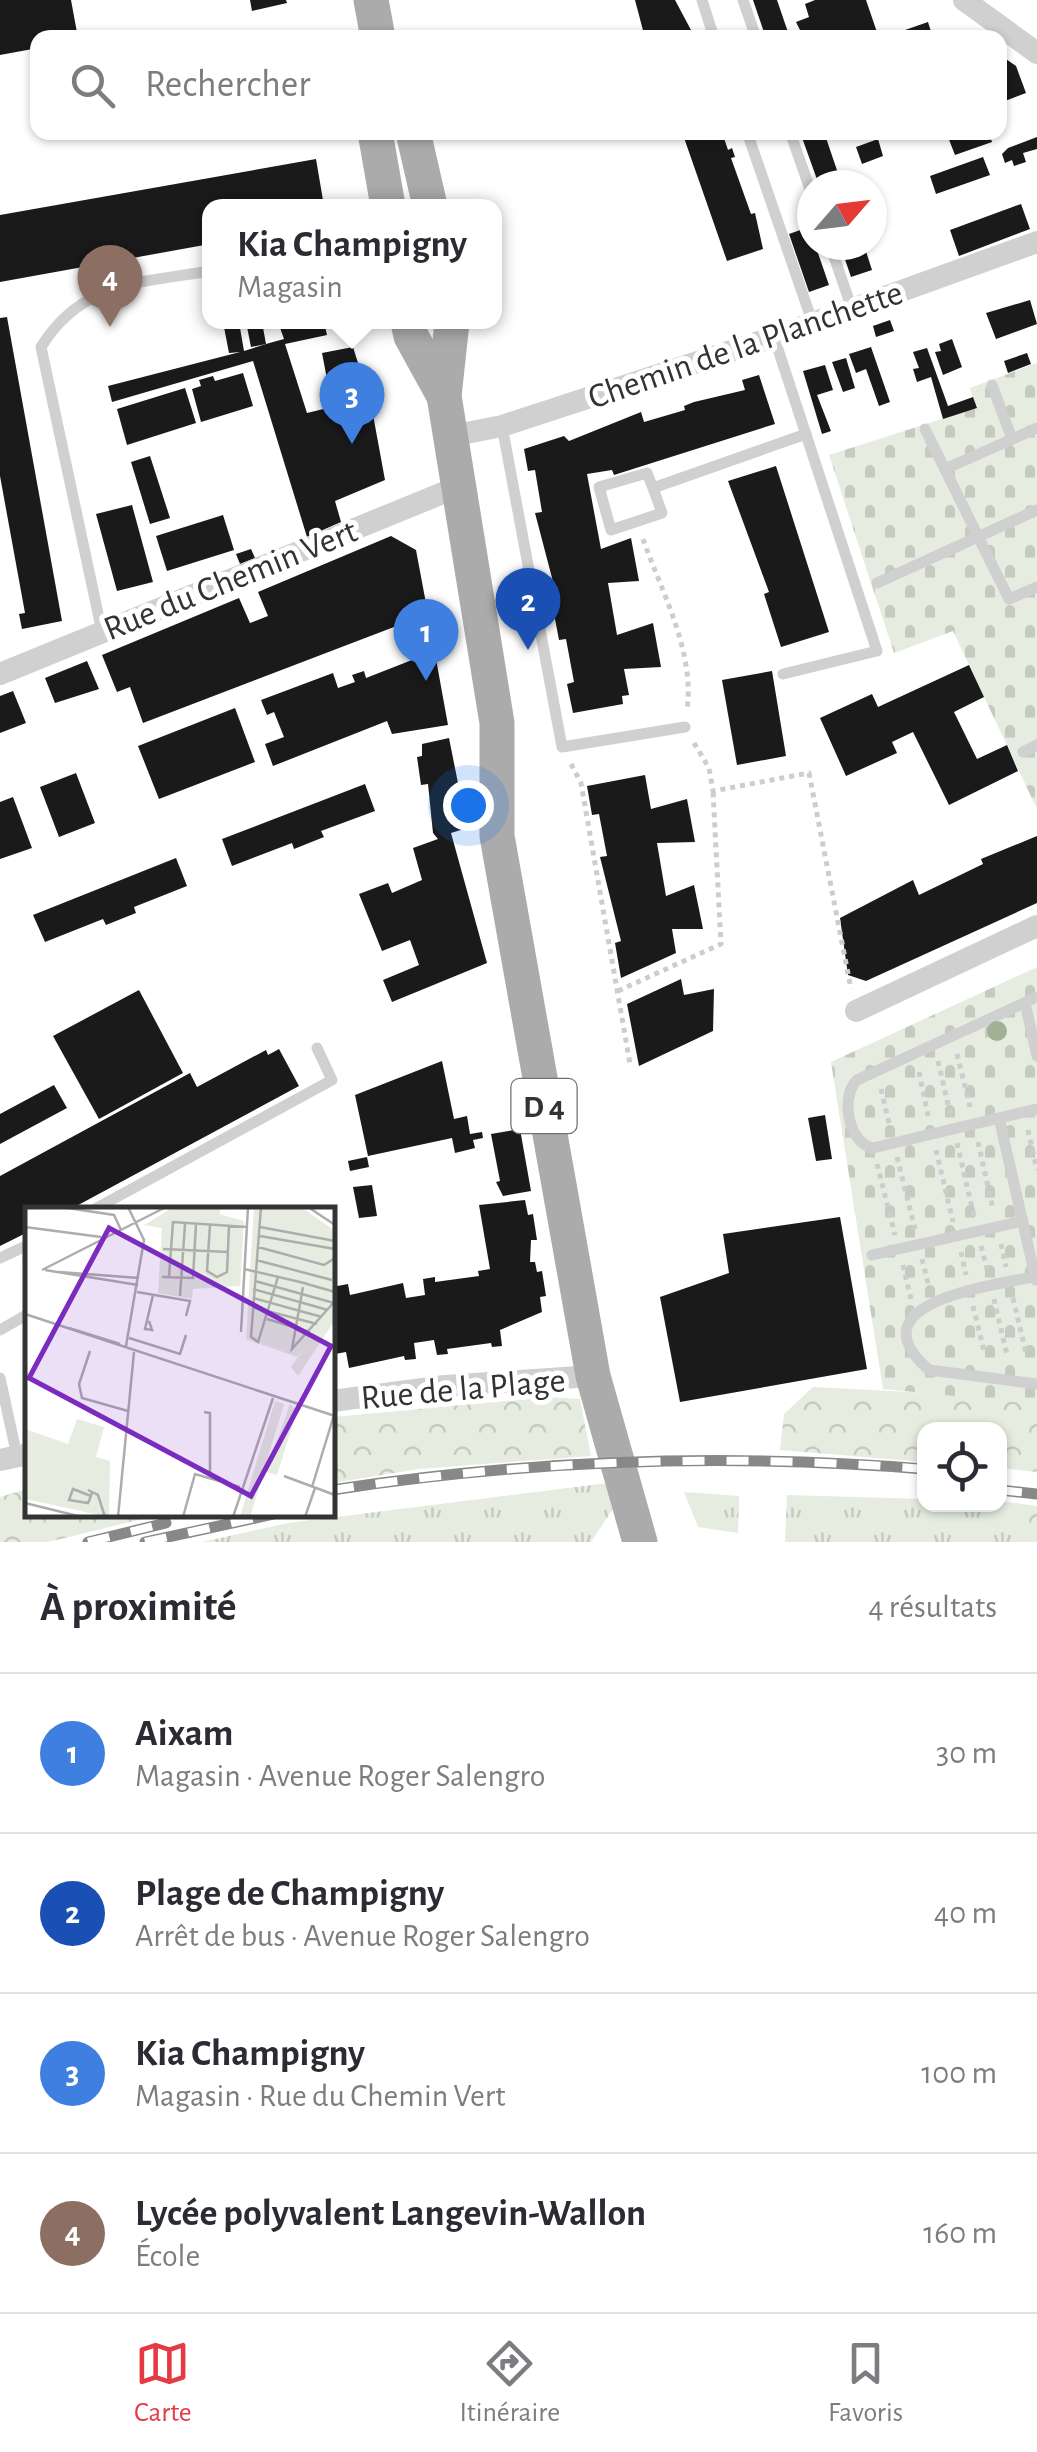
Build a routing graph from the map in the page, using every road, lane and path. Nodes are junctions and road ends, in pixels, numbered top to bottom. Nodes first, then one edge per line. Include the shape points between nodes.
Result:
1 (371, 0) edge
2 (702, 0) edge
3 (743, 0) edge
4 (971, 3) edge
5 (377, 30) edge
6 (711, 30) edge
7 (753, 30) edge
8 (1007, 30) edge
9 (1007, 30) edge
10 (1037, 53) edge
11 (376, 140) edge
12 (415, 140) edge
13 (750, 140) edge
14 (793, 140) edge
15 (803, 170) edge
16 (387, 199) edge
17 (428, 199) edge
18 (1037, 242) edge
19 (835, 260) edge
20 (202, 271) edge
21 (852, 309) junction
22 (813, 324) junction
23 (410, 329) edge
24 (451, 329) edge
25 (774, 337) junction
26 (992, 386) dead end
27 (444, 396) junction
28 (502, 426) junction
29 (1037, 428) edge
30 (925, 429) dead end
31 (806, 434) junction
32 (450, 436) junction
33 (1012, 439) junction
34 (944, 469) junction
35 (460, 486) junction
36 (653, 488) junction
37 (1037, 510) edge
38 (636, 521) junction
39 (979, 536) junction
40 (877, 583) dead end
41 (1037, 587) edge
42 (102, 632) junction
43 (0, 674) edge
44 (783, 674) dead end
45 (685, 727) junction
46 (1037, 746) edge
47 (562, 747) junction
48 (1022, 752) dead end
49 (713, 790) junction
50 (1037, 926) edge
51 (618, 992) junction
52 (1031, 1000) edge
53 (856, 1012) joint
54 (952, 1036) junction
55 (934, 1044) junction
56 (317, 1048) dead end
57 (914, 1053) junction
58 (1037, 1056) edge
59 (630, 1064) dead end
60 (877, 1071) junction
61 (1037, 1109) edge
62 (1024, 1112) junction
63 (999, 1118) junction
64 (974, 1124) junction
65 (954, 1129) junction
66 (932, 1134) junction
67 (894, 1142) junction
68 (1037, 1170) edge
69 (99, 1207) edge
70 (1023, 1221) junction
71 (997, 1227) junction
72 (978, 1231) junction
73 (957, 1236) junction
74 (918, 1244) junction
75 (25, 1246) edge
76 (872, 1255) dead end
77 (0, 1258) edge
78 (1036, 1278) edge
79 (1010, 1282) junction
80 (991, 1286) junction
81 (970, 1291) junction
82 (932, 1300) junction
83 (25, 1316) edge
84 (0, 1330) edge
85 (984, 1352) dead end
86 (1026, 1353) dead end
87 (1006, 1355) dead end
88 (593, 1376) junction
89 (0, 1378) edge
90 (1037, 1384) edge
91 (335, 1402) edge
92 (15, 1456) edge
93 (640, 1542) edge

1 - 5 main road
2 - 6 lane
3 - 7 lane
4 - 8 street
9 - 10 street
11 - 16 main road
12 - 17 main road
13 - 22 lane
14 - 15 lane
18 - 21 street, Chemin de la Planchette
19 - 21 lane
20 - 42 lane via 106,289 66,313 41,347
21 - 22 street, Chemin de la Planchette
22 - 25 street, Chemin de la Planchette
23 - 27 main road, D 4
24 - 27 main road, D 4
25 - 28 street, Chemin de la Planchette
25 - 31 lane
26 - 33 lane
27 - 32 main road, D 4
28 - 32 street, Chemin de la Planchette
28 - 47 lane
29 - 33 lane
30 - 34 lane
31 - 36 lane
31 - 44 lane via 877,652
32 - 35 main road, D 4
33 - 34 lane
34 - 39 lane
35 - 42 street, Rue du Chemin Vert
35 - 88 main road, D 4 via 497,723 497,836
36 - 38 lane via 662,513
36 - 38 lane via 647,472 599,487 611,530
37 - 39 lane
38 - 45 path via 691,682
39 - 40 lane
39 - 41 lane via 1009,599
42 - 43 street, Rue du Chemin Vert
45 - 47 lane
45 - 49 path via 709,768
46 - 48 lane
47 - 51 path via 581,783
49 - 51 path via 720,944
49 - 53 path via 808,773
50 - 53 street
51 - 59 path
52 - 54 lane
52 - 58 lane
54 - 55 lane
54 - 64 path
55 - 57 lane
55 - 65 path
56 - 69 lane via 332,1080
57 - 60 lane
57 - 66 path
60 - 67 path
60 - 67 lane via 849,1090 854,1136 865,1146
61 - 62 lane
62 - 63 lane
62 - 68 path
63 - 64 lane
63 - 70 lane
64 - 65 lane
64 - 71 path
65 - 66 lane
65 - 72 path
66 - 67 lane
66 - 73 path
67 - 74 path
70 - 71 lane
70 - 78 lane
71 - 72 lane
71 - 79 path
72 - 73 lane
72 - 80 path
73 - 74 lane
73 - 81 path
74 - 76 lane
74 - 82 path
75 - 77 lane
78 - 79 lane
79 - 80 lane
79 - 86 path
80 - 81 lane
80 - 87 path
81 - 82 lane
81 - 85 path
82 - 90 lane via 917,1310 909,1328 913,1352 929,1370
83 - 84 lane
88 - 91 street, Rue de la Plage
88 - 93 main road, D 4
89 - 92 lane

